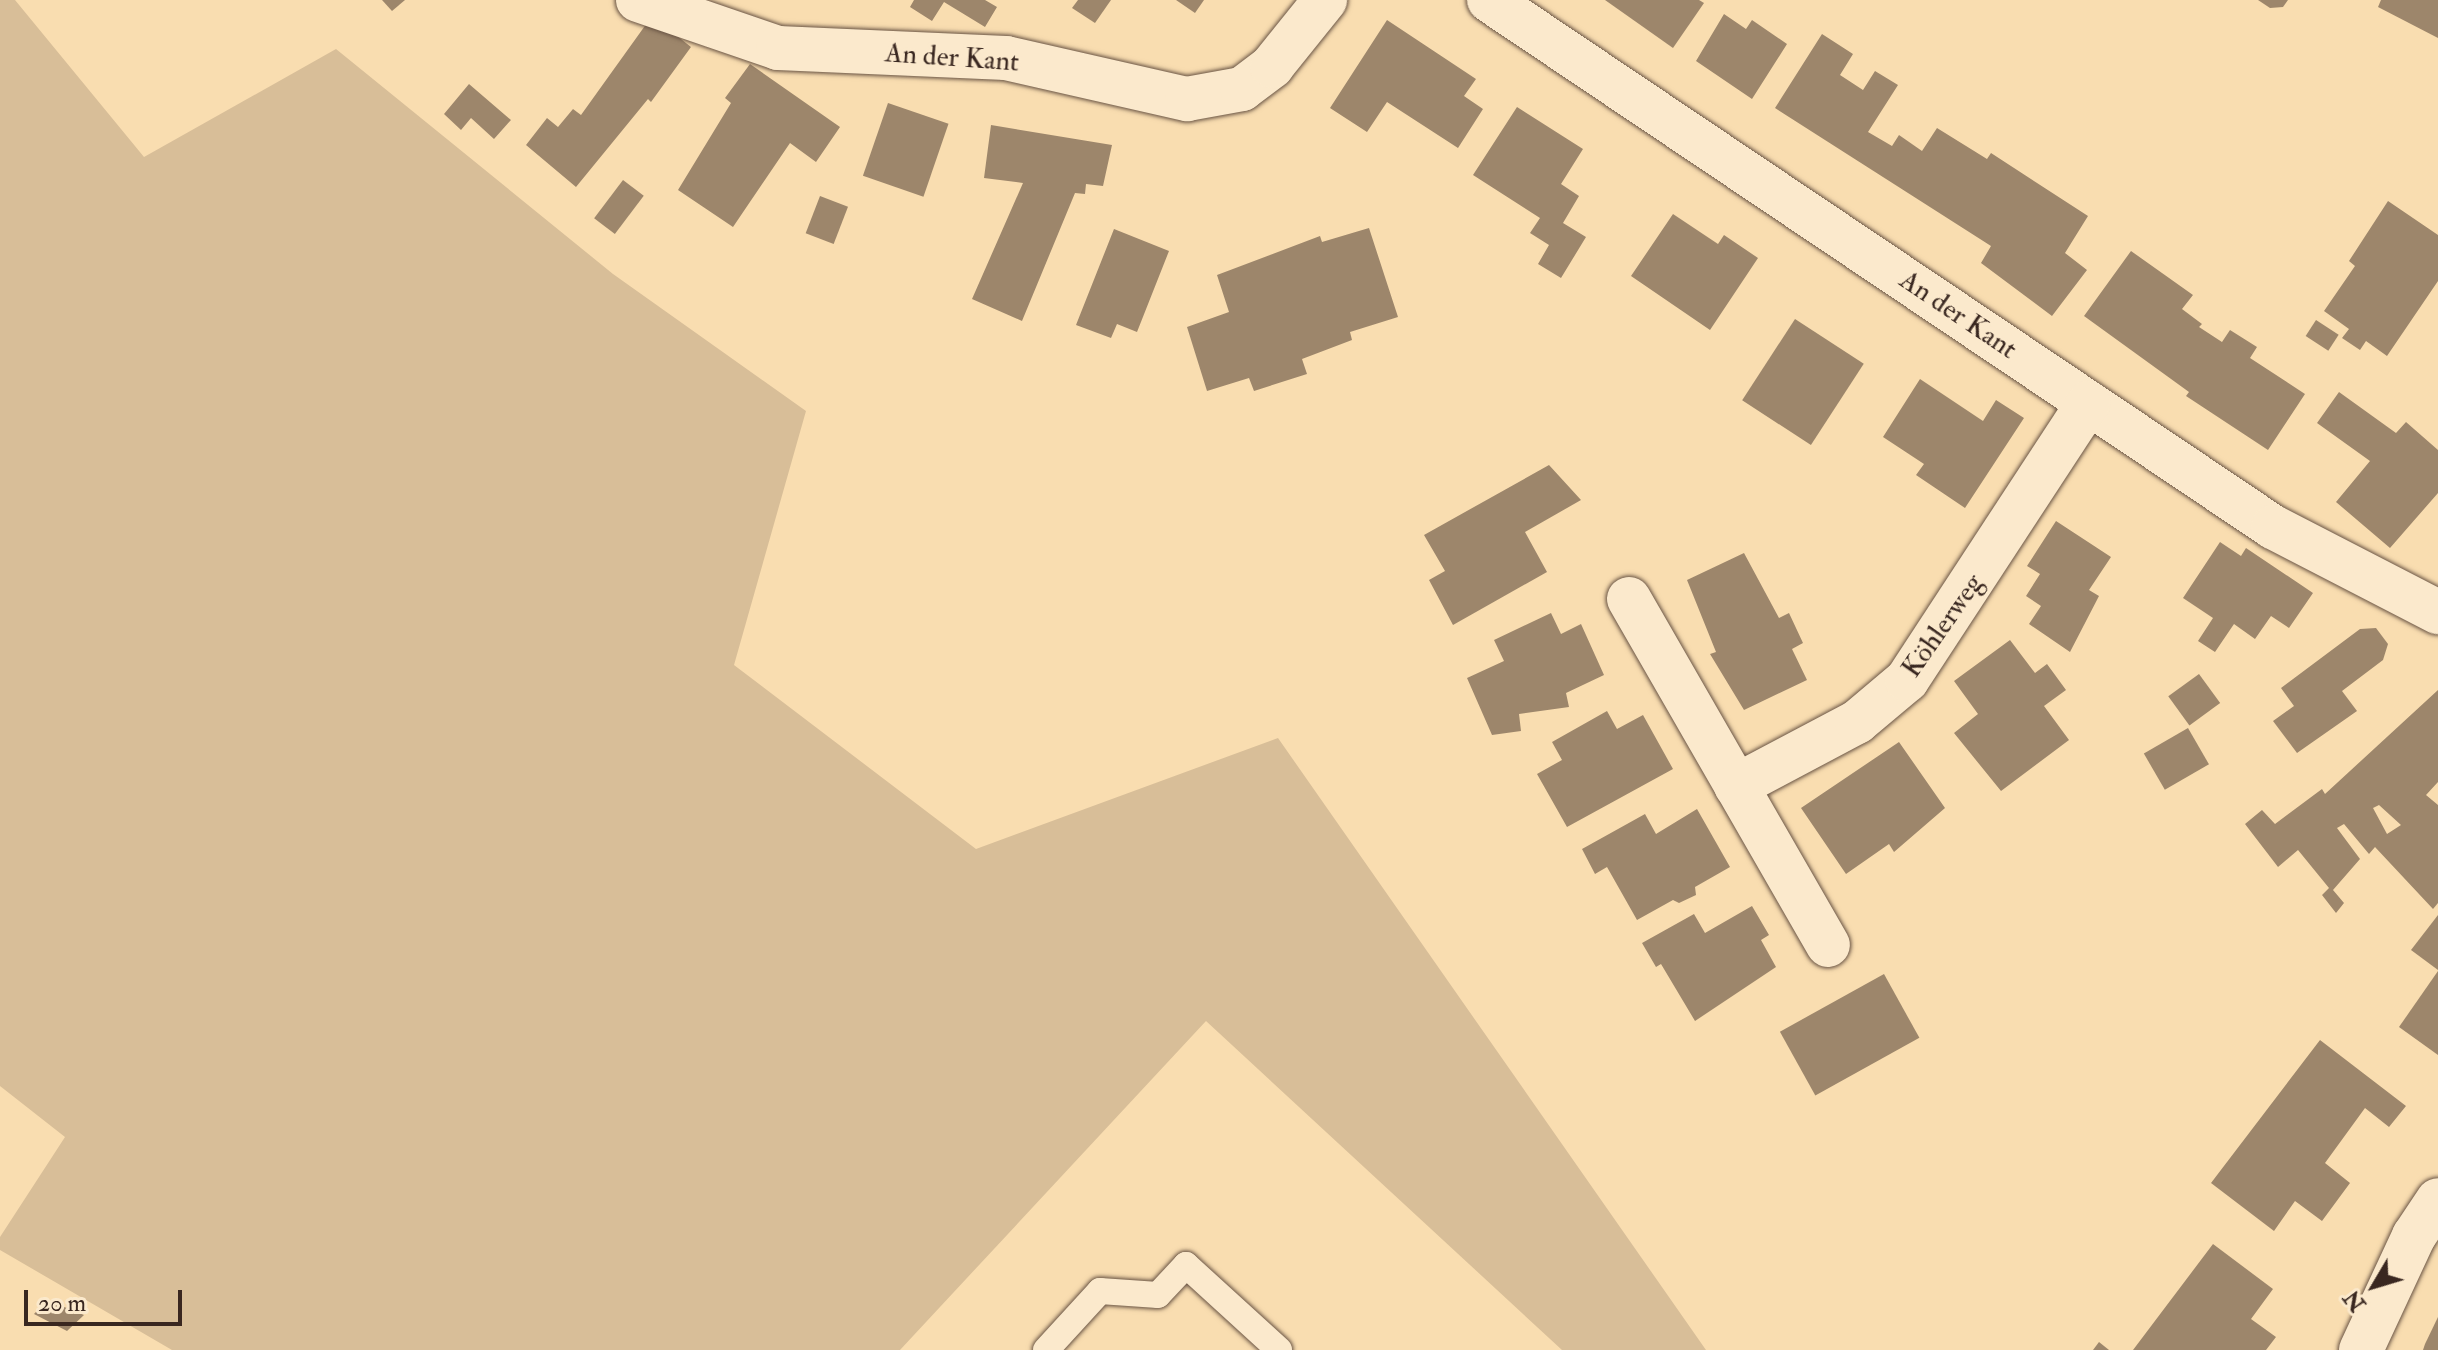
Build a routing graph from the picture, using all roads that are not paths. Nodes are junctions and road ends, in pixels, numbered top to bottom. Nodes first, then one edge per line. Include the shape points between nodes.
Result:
1 (638, 0) edge
2 (1325, 0) edge
3 (1489, 0) edge
4 (2088, 403) junction
5 (1629, 599) dead end
6 (2438, 612) edge
7 (1736, 786) junction
8 (1828, 945) dead end
9 (2438, 1200) edge
10 (1046, 1350) edge
11 (1279, 1350) edge
12 (2361, 1350) edge

1 - 2 street, An der Kant via 778,48 1006,58 1187,99 1242,89 1272,66
3 - 4 street, An der Kant
4 - 6 street, An der Kant via 2273,527
4 - 7 street, Köhlerweg via 1907,680 1857,722
5 - 7 street
7 - 8 street
9 - 12 street via 2407,1249
10 - 11 lane via 1100,1291 1158,1295 1186,1265

